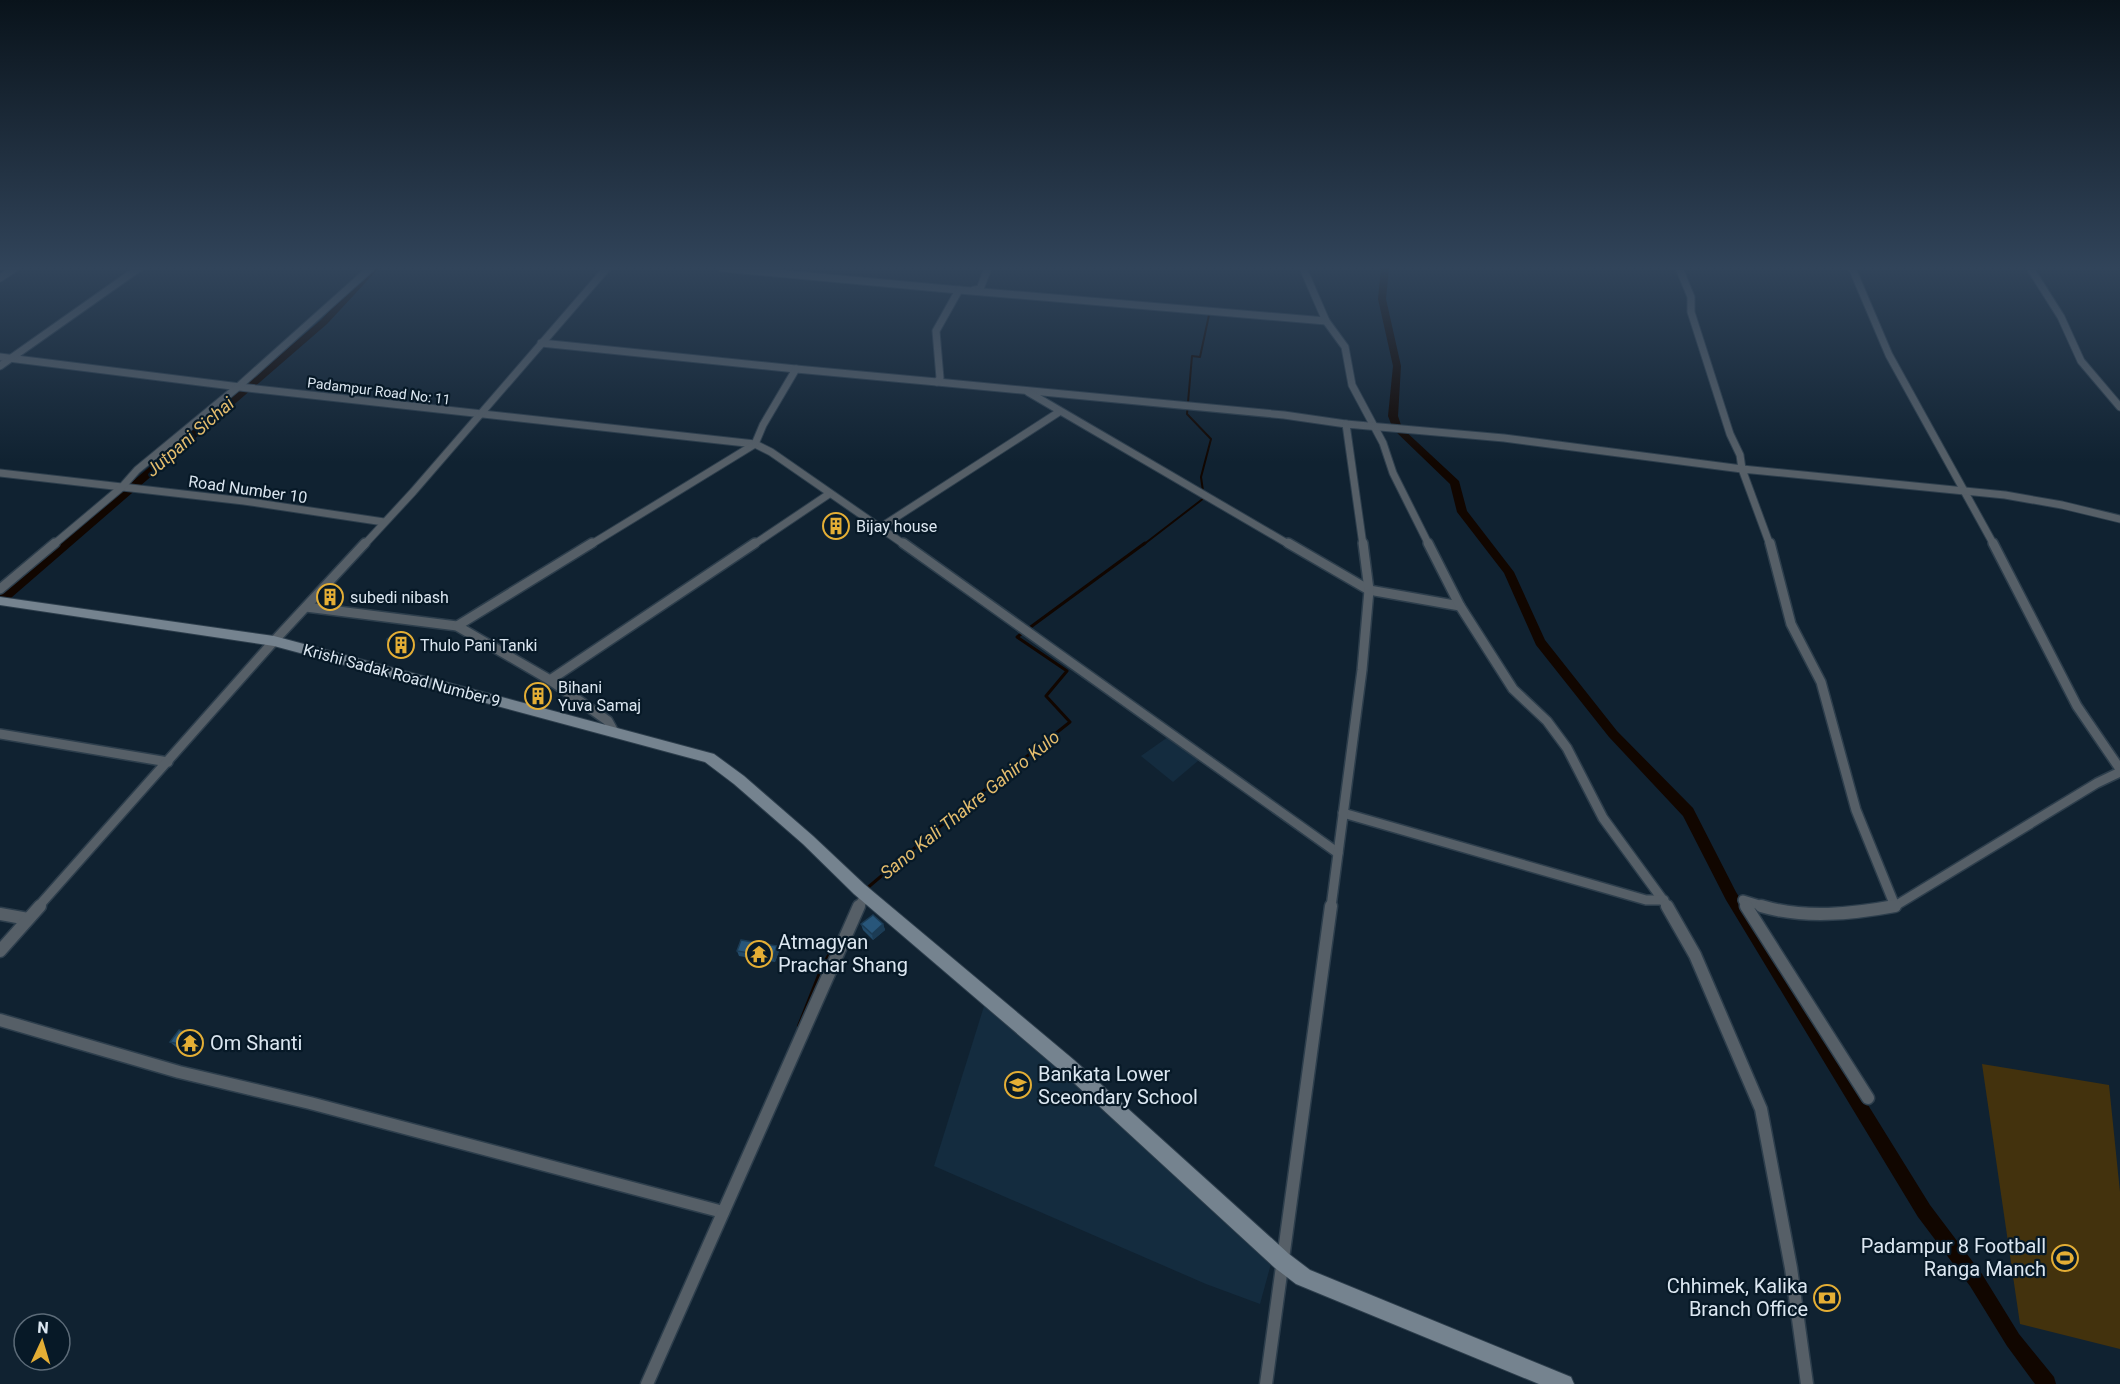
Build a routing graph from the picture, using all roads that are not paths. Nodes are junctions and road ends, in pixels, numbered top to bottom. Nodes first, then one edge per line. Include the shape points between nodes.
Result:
1 (48, 333) edge
2 (299, 333) edge
3 (550, 333) edge
4 (936, 333) edge
5 (1334, 333) edge
6 (1698, 333) edge
7 (1879, 333) edge
8 (2068, 333) edge
9 (541, 343) junction
10 (0, 357) edge
11 (12, 358) junction
12 (0, 366) edge
13 (796, 369) junction
14 (937, 382) junction
15 (239, 386) junction
16 (1028, 392) junction
17 (2120, 407) edge
18 (1059, 412) junction
19 (482, 414) junction
20 (1346, 423) junction
21 (1371, 426) junction
22 (755, 444) junction
23 (1742, 469) junction
24 (0, 473) edge
25 (122, 487) junction
26 (1963, 490) junction
27 (829, 494) junction
28 (2120, 519) edge
29 (384, 522) junction
30 (881, 527) junction
31 (0, 589) edge
32 (1369, 590) junction
33 (0, 601) edge
34 (1460, 606) junction
35 (306, 607) junction
36 (457, 627) junction
37 (274, 641) junction
38 (550, 680) junction
39 (614, 732) junction
40 (0, 734) edge
41 (168, 762) junction
42 (2120, 771) edge
43 (1343, 813) junction
44 (1333, 850) junction
45 (863, 892) junction
46 (1664, 900) junction
47 (1895, 906) junction
48 (0, 914) edge
49 (28, 919) junction
50 (0, 951) edge
51 (0, 1020) edge
52 (1869, 1098) dead end
53 (723, 1212) junction
54 (1282, 1261) junction
55 (647, 1384) edge
56 (1266, 1384) edge
57 (1564, 1384) edge
58 (1807, 1384) edge

1 - 11 street
2 - 15 street
3 - 9 street
4 - 14 street via 940,378
5 - 21 street via 1345,347 1352,385
6 - 23 street
7 - 26 street
8 - 17 street via 2081,361
9 - 13 street
9 - 19 street
10 - 11 street, Padampur Road No: 11
11 - 12 street
11 - 15 street, Padampur Road No: 11
13 - 14 street
13 - 22 street
14 - 16 street
15 - 19 street, Padampur Road No: 11
15 - 25 street via 137,470
16 - 18 street
16 - 20 street
18 - 30 street
18 - 32 street
19 - 22 street, Padampur Road No: 11
19 - 29 street
20 - 21 street
20 - 32 street
21 - 23 street via 1504,438
21 - 34 street via 1383,443 1393,473
22 - 27 street
22 - 36 street
23 - 26 street
23 - 47 street via 1766,528 1791,624 1821,682 1856,810
24 - 25 street, Road Number 10
25 - 29 street, Road Number 10
25 - 31 street
26 - 28 street via 2062,505
26 - 42 street via 2077,706
27 - 30 street
27 - 38 street
29 - 35 street
30 - 44 street
32 - 34 street
32 - 43 street
33 - 37 street, Krishi Sadak Road Number 9
34 - 46 street via 1513,689 1547,721 1568,748 1603,818
35 - 36 street
35 - 37 street
36 - 38 street
37 - 39 street, Krishi Sadak Road Number 9
37 - 41 street
38 - 39 street via 608,721
39 - 45 street, Krishi Sadak Road Number 9 via 710,758
40 - 41 street
41 - 49 street
42 - 47 street
43 - 44 street
43 - 46 street via 1646,900
44 - 54 street via 1293,1198
45 - 53 street
45 - 54 street, Krishi Sadak Road Number 9 via 1068,1066
46 - 58 street via 1695,955 1761,1109 1791,1268
47 - 52 street via 1862,912 1792,912 1743,900
48 - 49 street
49 - 50 street
51 - 53 street via 179,1072
53 - 55 street
54 - 56 street
54 - 57 street via 1303,1277

